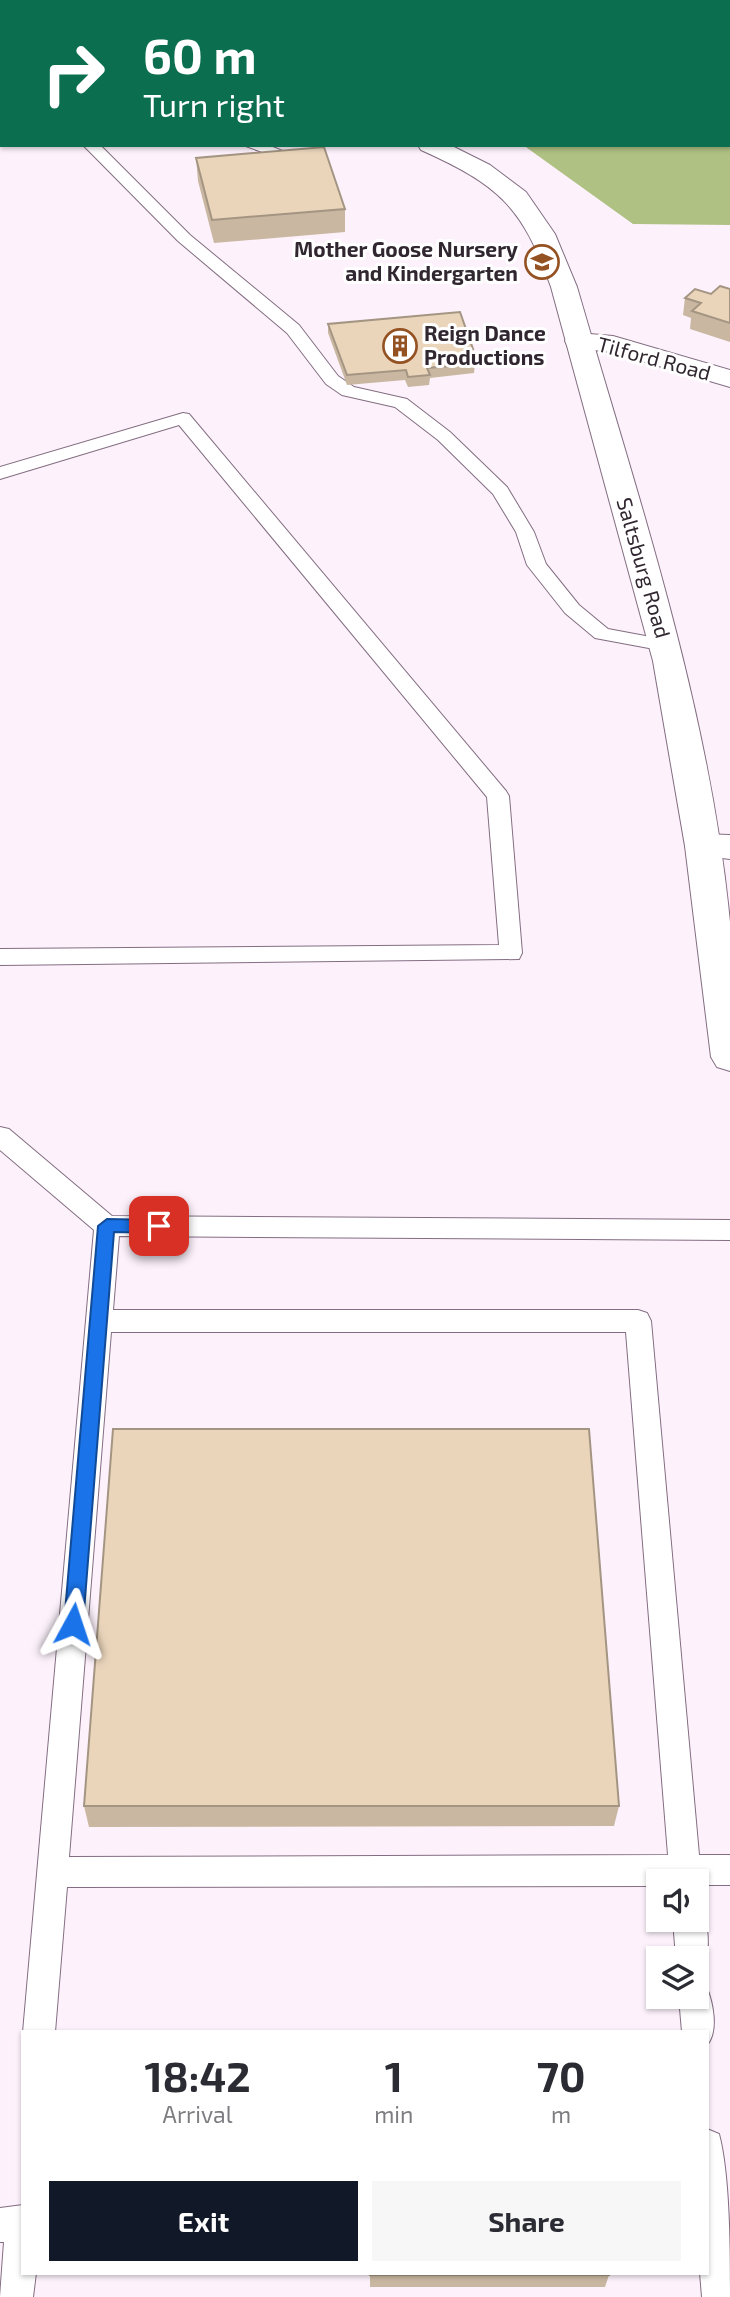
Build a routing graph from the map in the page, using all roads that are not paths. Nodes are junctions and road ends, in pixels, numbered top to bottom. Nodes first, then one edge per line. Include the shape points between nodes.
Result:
1 (93, 147) edge
2 (257, 147) edge
3 (434, 147) edge
4 (289, 157) edge
5 (578, 341) junction
6 (730, 379) edge
7 (0, 473) edge
8 (665, 645) junction
9 (716, 846) edge
10 (0, 957) edge
11 (730, 1057) edge
12 (0, 1136) edge
13 (107, 1226) junction
14 (730, 1230) edge
15 (98, 1321) junction
16 (685, 1869) edge
17 (730, 1870) edge
18 (53, 1872) junction
19 (709, 1873) edge
20 (646, 1876) edge
21 (696, 2009) edge
22 (39, 2030) edge
23 (698, 2030) edge
24 (709, 2171) edge
25 (21, 2223) edge
26 (0, 2225) edge
27 (21, 2244) edge
28 (16, 2297) edge
29 (719, 2297) edge

1 - 8 lane via 184,238 293,329 332,380 348,390 401,403 444,436 500,491 525,532 537,565 572,609 602,634
2 - 4 lane
3 - 5 main road, Saltsburg Road via 490,175 521,199 535,217 553,252
5 - 6 main road, Tilford Road via 613,344
5 - 8 main road, Saltsburg Road
7 - 10 lane via 183,418 498,796 511,953
8 - 9 main road, Saltsburg Road
9 - 11 main road, Saltsburg Road
12 - 13 lane
13 - 14 lane
13 - 15 lane
15 - 16 lane via 638,1321
15 - 18 lane
17 - 19 lane
18 - 20 lane
18 - 22 lane
21 - 23 lane
24 - 29 lane
25 - 26 lane
27 - 28 lane

